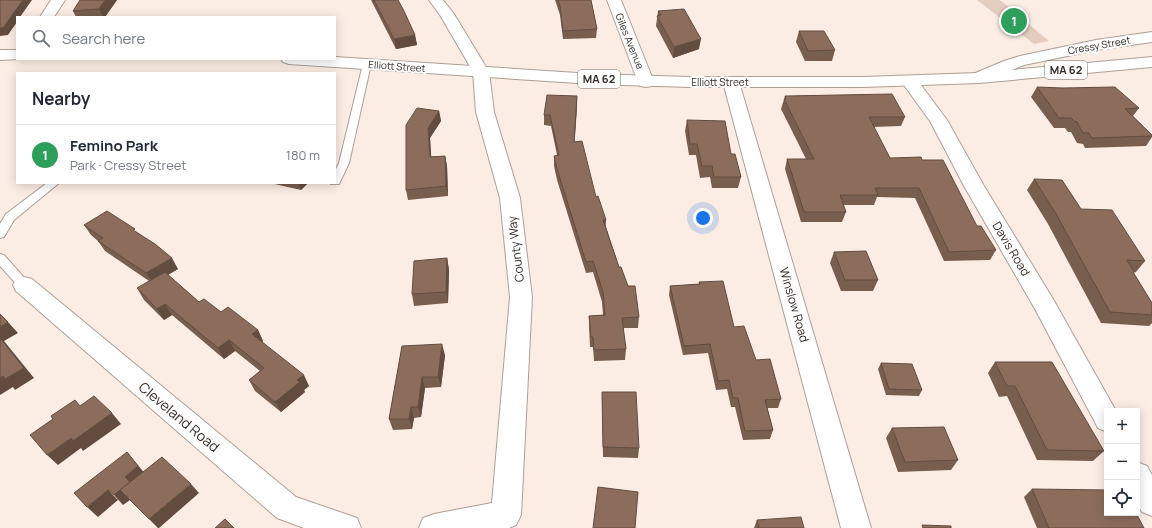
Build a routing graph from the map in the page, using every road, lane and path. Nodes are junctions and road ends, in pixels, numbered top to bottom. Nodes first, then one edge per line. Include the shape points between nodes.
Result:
1 (58, 0) edge
2 (436, 0) edge
3 (614, 0) edge
4 (48, 16) edge
5 (1152, 37) edge
6 (0, 55) edge
7 (16, 55) edge
8 (305, 60) edge
9 (1152, 62) edge
10 (367, 64) junction
11 (481, 72) junction
12 (979, 78) junction
13 (909, 81) junction
14 (646, 82) junction
15 (731, 82) junction
16 (336, 181) edge
17 (53, 184) edge
18 (0, 234) edge
19 (0, 258) edge
20 (24, 285) joint
21 (1104, 414) edge
22 (1140, 480) edge
23 (1152, 502) edge
24 (447, 527) edge
25 (346, 528) edge
26 (856, 528) edge

1 - 4 street
2 - 11 street, County Way
3 - 14 street, Giles Avenue
5 - 12 street, Cressy Street via 1096,45 1008,64 992,74
6 - 7 street
8 - 10 street, Elliott Street / MA 62
9 - 12 street, Elliott Street / MA 62
10 - 11 street, Elliott Street / MA 62
10 - 16 lane via 344,163
11 - 14 street, Elliott Street / MA 62
11 - 24 street, County Way via 485,112 510,198 521,297 506,515
12 - 13 street, Elliott Street / MA 62
13 - 15 street, Elliott Street / MA 62
13 - 21 street, Davis Road via 938,120 1045,305
14 - 15 street, Elliott Street / MA 62
15 - 26 street, Winslow Road
17 - 18 lane via 10,217
19 - 20 lane
20 - 25 street, Cleveland Road via 287,508
22 - 23 street

